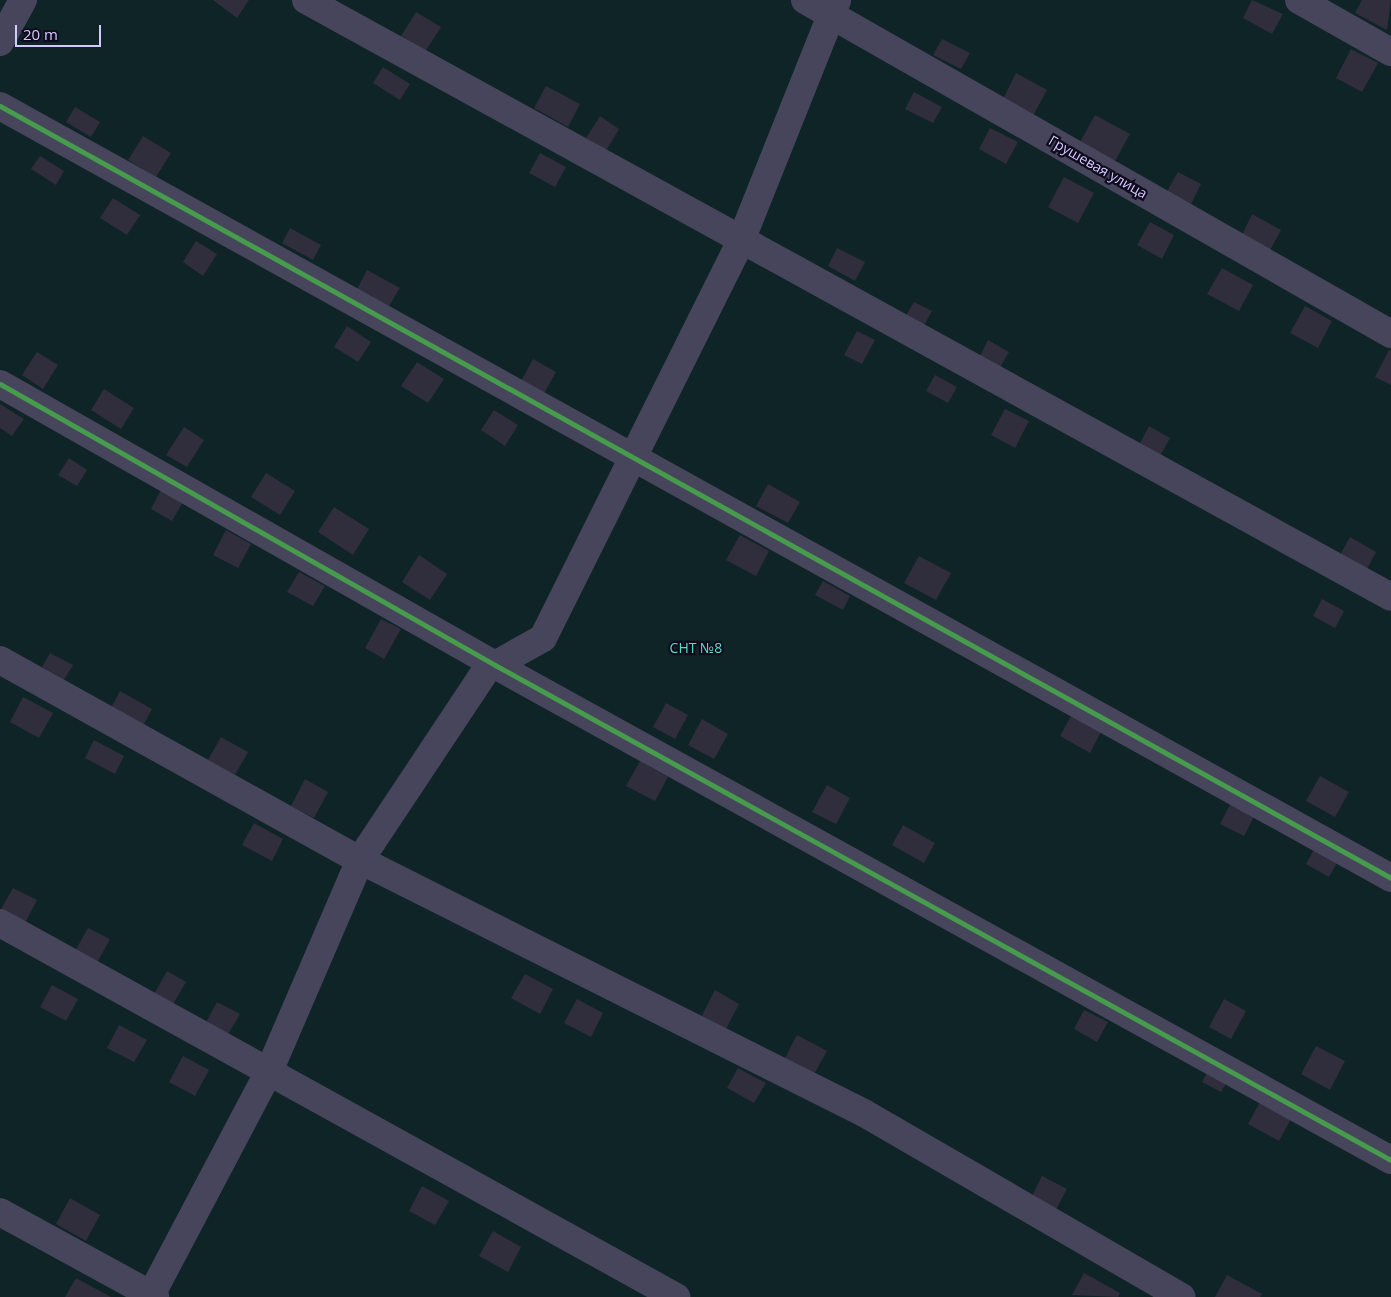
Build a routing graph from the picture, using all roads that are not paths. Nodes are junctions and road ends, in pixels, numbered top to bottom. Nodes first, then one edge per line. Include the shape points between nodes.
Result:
1 (23, 0) edge
2 (306, 0) edge
3 (805, 0) edge
4 (1299, 0) edge
5 (834, 7) edge
6 (0, 42) edge
7 (1391, 52) edge
8 (0, 106) edge
9 (742, 238) junction
10 (1391, 334) edge
11 (0, 384) edge
12 (634, 461) junction
13 (1391, 597) edge
14 (0, 660) edge
15 (495, 665) junction
16 (360, 860) junction
17 (1391, 878) edge
18 (0, 923) edge
19 (270, 1069) junction
20 (1391, 1160) edge
21 (0, 1212) edge
22 (152, 1296) edge
23 (676, 1297) edge
24 (1182, 1297) edge

1 - 6 street
2 - 9 street
3 - 5 street, Грушевая улица
4 - 7 street
5 - 9 street
5 - 10 street, Грушевая улица
8 - 12 street
9 - 12 street
9 - 13 street
11 - 15 street
12 - 15 street via 544,638
12 - 17 street
14 - 16 street
15 - 16 street via 486,670
15 - 20 street
16 - 19 street
16 - 24 street via 864,1113
18 - 19 street
19 - 22 street
19 - 23 street
21 - 22 street

